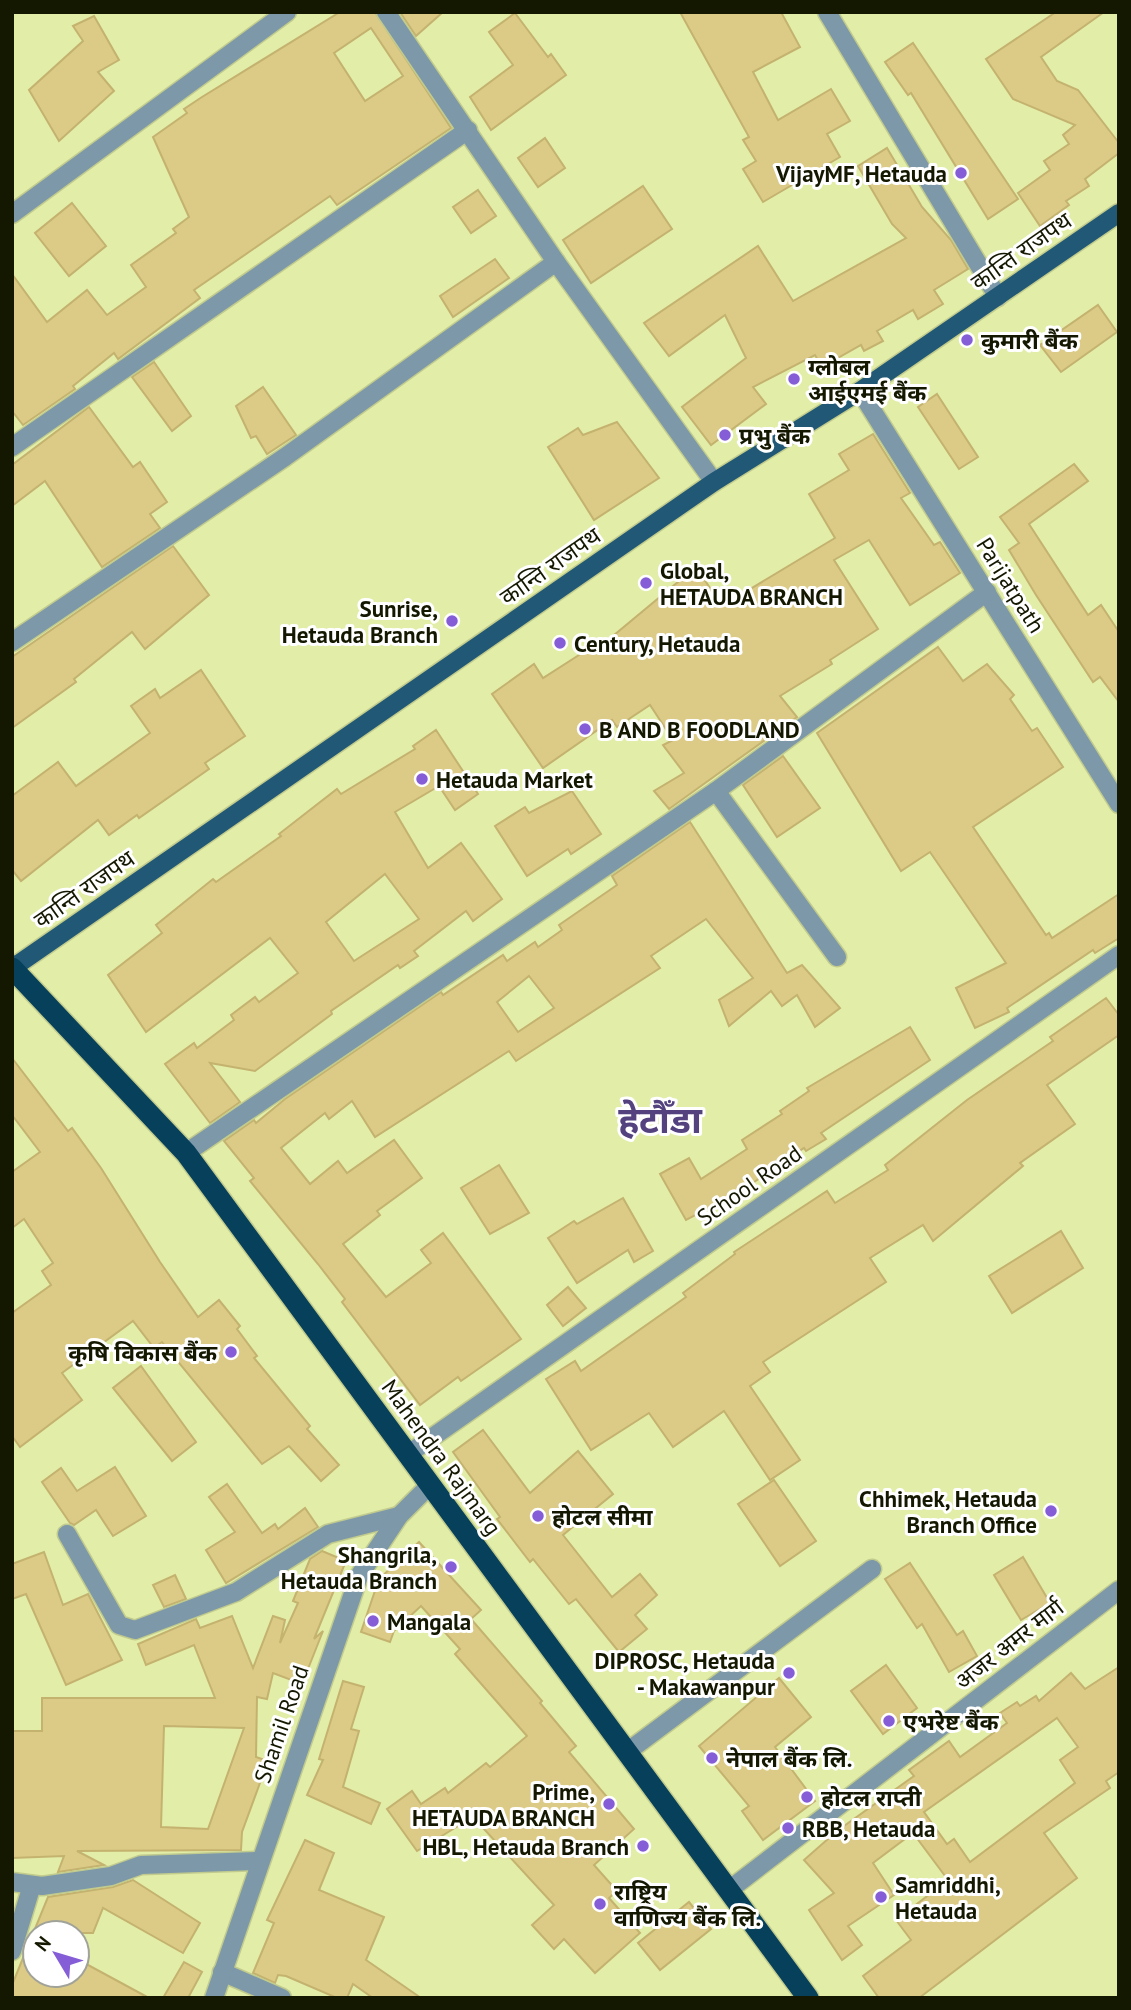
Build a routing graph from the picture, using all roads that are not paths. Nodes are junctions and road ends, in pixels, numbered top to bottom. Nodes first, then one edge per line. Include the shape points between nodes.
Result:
1 (286, 12) edge
2 (386, 12) edge
3 (827, 12) edge
4 (468, 130) junction
5 (1119, 213) edge
6 (12, 214) edge
7 (556, 262) junction
8 (998, 297) junction
9 (860, 391) junction
10 (12, 447) edge
11 (714, 482) junction
12 (987, 592) junction
13 (12, 642) edge
14 (716, 790) junction
15 (1119, 804) edge
16 (1119, 955) edge
17 (837, 957) dead end
18 (13, 967) edge
19 (186, 1153) junction
20 (407, 1455) junction
21 (429, 1486) junction
22 (399, 1516) junction
23 (67, 1534) dead end
24 (872, 1569) dead end
25 (1119, 1590) edge
26 (627, 1752) junction
27 (259, 1861) junction
28 (12, 1882) edge
29 (32, 1885) junction
30 (729, 1890) junction
31 (12, 1951) edge
32 (222, 1972) junction
33 (214, 1998) edge
34 (282, 1998) edge
35 (808, 1998) edge

1 - 6 street
2 - 4 street
3 - 8 street
4 - 7 street
4 - 10 street
5 - 8 main road, कान्ति राजपथ
7 - 11 street
7 - 13 street via 285,457
8 - 9 main road, कान्ति राजपथ
9 - 11 main road, कान्ति राजपथ
9 - 12 street, Parijatpath
11 - 18 main road, कान्ति राजपथ
12 - 14 street
12 - 15 street, Parijatpath
14 - 17 street
14 - 19 street
16 - 20 street, School Road
18 - 19 highway, Mahendra Rajmarg
19 - 20 highway, Mahendra Rajmarg
20 - 21 highway, Mahendra Rajmarg
21 - 22 street, Shamil Road
21 - 26 highway, Mahendra Rajmarg
22 - 23 street via 328,1534 236,1592 135,1630 119,1625
22 - 27 street, Shamil Road via 359,1576
24 - 26 street
25 - 30 street, अजर अमर मार्ग
26 - 30 highway, Mahendra Rajmarg
27 - 29 street via 141,1865 111,1876
27 - 32 street, Shamil Road
28 - 29 street
29 - 31 street
30 - 35 highway, Mahendra Rajmarg
32 - 33 street, Shamil Road
32 - 34 street

